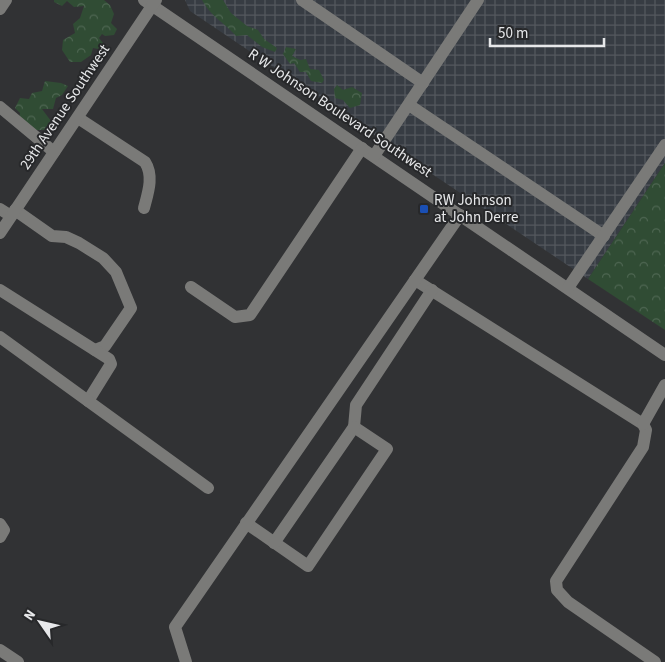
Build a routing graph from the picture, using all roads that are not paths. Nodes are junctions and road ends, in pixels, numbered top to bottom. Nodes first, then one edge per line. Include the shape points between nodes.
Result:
1 (6, 0) edge
2 (302, 0) edge
3 (478, 0) edge
4 (151, 2) edge
5 (0, 9) edge
6 (423, 83) junction
7 (409, 105) junction
8 (0, 106) edge
9 (78, 118) junction
10 (665, 145) edge
11 (362, 148) junction
12 (54, 152) junction
13 (374, 156) junction
14 (144, 208) dead end
15 (9, 212) edge
16 (460, 215) junction
17 (0, 233) edge
18 (604, 236) junction
19 (415, 280) junction
20 (191, 287) dead end
21 (568, 288) junction
22 (0, 290) edge
23 (432, 290) junction
24 (0, 338) edge
25 (95, 350) junction
26 (665, 356) edge
27 (665, 386) edge
28 (88, 401) junction
29 (644, 424) junction
30 (354, 427) junction
31 (208, 488) dead end
32 (246, 523) junction
33 (0, 524) edge
34 (0, 537) edge
35 (274, 543) junction
36 (0, 650) edge
37 (18, 662) edge
38 (186, 662) edge
39 (655, 662) edge

1 - 5 street
2 - 6 street
3 - 6 street
4 - 9 street, 29th Avenue Southwest
4 - 11 street, R W Johnson Boulevard Southwest
6 - 7 street
7 - 13 street
7 - 18 street
8 - 12 street
9 - 12 street, 29th Avenue Southwest
9 - 14 street via 145,162 150,183
10 - 18 street
11 - 13 street, R W Johnson Boulevard Southwest
11 - 20 street via 250,315 235,317
12 - 15 street, 29th Avenue Southwest
13 - 16 street, R W Johnson Boulevard Southwest
15 - 17 street, 29th Avenue Southwest
15 - 25 street via 52,236 66,237 87,248 116,272 131,308 105,346
16 - 19 street
16 - 21 street, R W Johnson Boulevard Southwest
18 - 21 street
19 - 23 street
19 - 32 street
21 - 26 street, R W Johnson Boulevard Southwest
22 - 25 street
23 - 29 street
23 - 30 street via 356,405
24 - 28 street
25 - 28 street via 111,364
27 - 29 street
28 - 31 street
29 - 39 street via 643,447 556,581 557,590 568,602
30 - 35 street
30 - 35 street via 387,449 314,558 308,566
32 - 35 street
32 - 38 street via 175,627
33 - 34 street via 4,530
36 - 37 street

